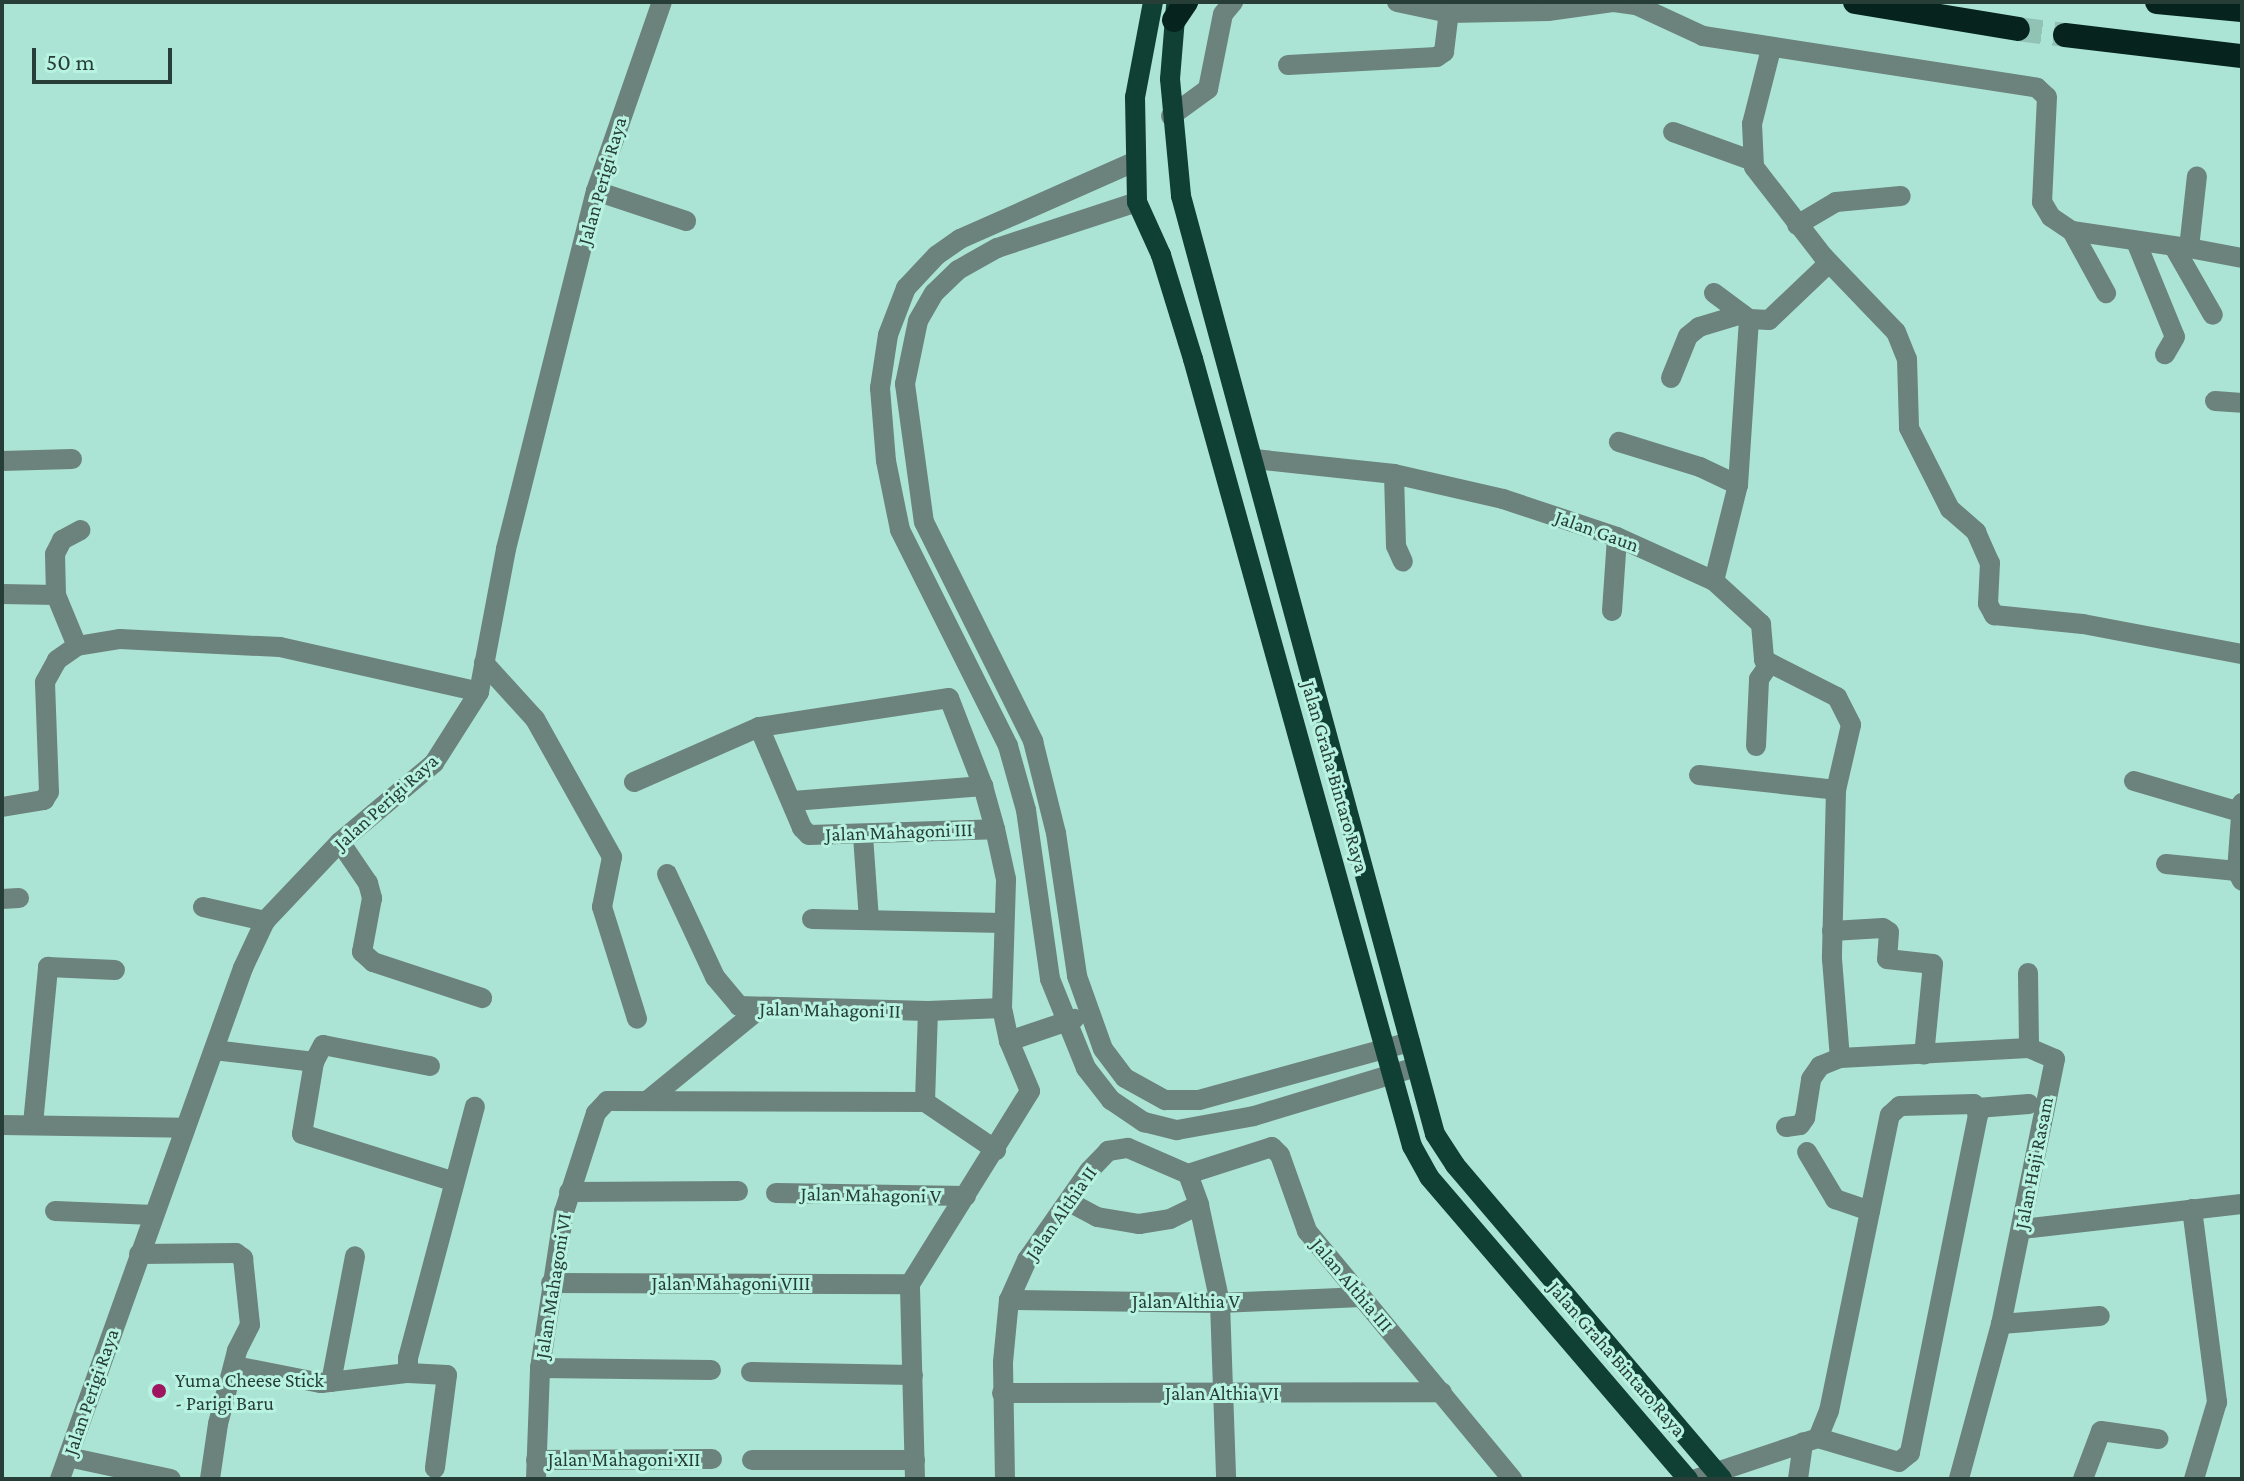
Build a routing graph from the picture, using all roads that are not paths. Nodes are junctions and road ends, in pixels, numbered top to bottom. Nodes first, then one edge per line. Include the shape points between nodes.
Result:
1 (662, 2) edge
2 (1140, 2) edge
3 (1153, 2) edge
4 (1233, 2) edge
5 (1397, 2) edge
6 (1855, 2) edge
7 (2157, 2) edge
8 (1179, 8) edge
9 (2242, 10) edge
10 (1449, 13) junction
11 (2018, 29) tunnel mouth
12 (2065, 35) tunnel mouth
13 (1145, 48) junction
14 (1771, 49) junction
15 (2242, 56) edge
16 (1288, 65) dead end
17 (1171, 116) junction
18 (1673, 132) dead end
19 (1753, 161) junction
20 (1134, 162) junction
21 (2197, 176) dead end
22 (596, 191) junction
23 (1901, 196) dead end
24 (1137, 202) junction
25 (686, 221) dead end
26 (1797, 225) junction
27 (2072, 231) junction
28 (2137, 244) junction
29 (2182, 248) junction
30 (2242, 258) edge
31 (1829, 263) junction
32 (906, 288) junction
33 (1714, 293) dead end
34 (2106, 293) dead end
35 (931, 298) junction
36 (2213, 315) dead end
37 (1745, 316) junction
38 (2165, 354) dead end
39 (1671, 378) dead end
40 (2215, 401) dead end
41 (2242, 403) edge
42 (1619, 442) dead end
43 (72, 459) dead end
44 (1254, 459) junction
45 (2, 461) edge
46 (1394, 474) junction
47 (1738, 485) junction
48 (81, 530) dead end
49 (1617, 537) junction
50 (1403, 562) dead end
51 (1714, 581) junction
52 (2, 594) edge
53 (56, 595) junction
54 (1612, 611) dead end
55 (77, 646) junction
56 (2242, 654) edge
57 (484, 663) junction
58 (1770, 663) junction
59 (479, 692) junction
60 (759, 727) junction
61 (1756, 746) dead end
62 (1699, 775) dead end
63 (2134, 781) dead end
64 (634, 782) dead end
65 (983, 786) junction
66 (1836, 790) junction
67 (793, 801) junction
68 (2, 807) edge
69 (2241, 807) edge
70 (995, 829) junction
71 (863, 836) junction
72 (340, 842) junction
73 (2166, 864) dead end
74 (667, 874) dead end
75 (2240, 876) edge
76 (203, 907) dead end
77 (812, 919) dead end
78 (869, 919) junction
79 (265, 921) junction
80 (1003, 923) junction
81 (1832, 931) junction
82 (115, 970) dead end
83 (2028, 973) dead end
84 (482, 998) dead end
85 (1002, 1008) junction
86 (758, 1010) junction
87 (928, 1011) junction
88 (1089, 1013) junction
89 (637, 1019) dead end
90 (1064, 1022) junction
91 (1009, 1041) junction
92 (1410, 1042) junction
93 (2029, 1048) junction
94 (214, 1050) junction
95 (1385, 1051) junction
96 (1924, 1055) junction
97 (1840, 1058) junction
98 (314, 1062) junction
99 (430, 1066) dead end
100 (1416, 1067) junction
101 (1391, 1076) junction
102 (1160, 1098) junction
103 (647, 1101) junction
104 (925, 1102) junction
105 (2029, 1104) dead end
106 (475, 1107) dead end
107 (1977, 1108) junction
108 (33, 1124) junction
109 (1150, 1124) junction
110 (2, 1125) edge
111 (1786, 1127) dead end
112 (184, 1128) junction
113 (1133, 1149) junction
114 (996, 1150) junction
115 (1807, 1152) dead end
116 (1188, 1174) junction
117 (452, 1181) junction
118 (738, 1191) dead end
119 (569, 1192) junction
120 (776, 1193) dead end
121 (966, 1196) junction
122 (1069, 1202) junction
123 (2242, 1204) edge
124 (1199, 1205) junction
125 (2192, 1209) junction
126 (55, 1211) dead end
127 (1870, 1211) junction
128 (154, 1215) junction
129 (2022, 1229) junction
130 (139, 1254) junction
131 (355, 1256) dead end
132 (1336, 1266) junction
133 (551, 1283) junction
134 (910, 1284) junction
135 (1362, 1297) junction
136 (1328, 1299) junction
137 (1009, 1300) junction
138 (1220, 1303) junction
139 (2100, 1316) dead end
140 (2001, 1324) junction
141 (235, 1366) junction
142 (540, 1368) junction
143 (711, 1370) dead end
144 (751, 1372) dead end
145 (408, 1373) junction
146 (913, 1375) junction
147 (331, 1382) junction
148 (1442, 1392) junction
149 (1002, 1393) junction
150 (1224, 1393) junction
151 (2158, 1439) dead end
152 (1811, 1440) junction
153 (68, 1457) junction
154 (712, 1459) dead end
155 (752, 1460) dead end
156 (435, 1468) dead end
157 (536, 1470) edge
158 (915, 1470) edge
159 (1711, 1476) edge
160 (60, 1479) edge
161 (171, 1479) edge
162 (210, 1479) edge
163 (1005, 1479) edge
164 (1226, 1479) edge
165 (1512, 1479) edge
166 (1688, 1479) edge
167 (1798, 1479) edge
168 (1959, 1479) edge
169 (2083, 1479) edge
170 (2194, 1479) edge

1 - 22 street, Jalan Perigi Raya
2 - 13 main road
3 - 13 main road, Jalan Graha Bintaro Raya
4 - 17 street via 1223,14 1208,89
5 - 10 street
6 - 11 highway
7 - 9 highway
8 - 17 main road, Jalan Graha Bintaro Raya
10 - 14 street via 1548,11 1614,2 1636,5 1703,36
10 - 16 street via 1444,52 1437,57
12 - 15 highway
13 - 20 main road, Jalan Graha Bintaro Raya via 1135,97
14 - 19 street via 1752,124
14 - 27 street via 2041,90 2047,97 2042,202 2051,217
17 - 44 main road, Jalan Graha Bintaro Raya via 1181,196
18 - 19 street
19 - 26 street
20 - 24 main road, Jalan Graha Bintaro Raya
20 - 32 street via 960,239
21 - 29 street
22 - 25 street
22 - 57 street, Jalan Perigi Raya via 506,549
23 - 26 street via 1836,202
24 - 35 street via 997,248 958,270
24 - 95 main road, Jalan Graha Bintaro Raya via 1161,255 1193,359
26 - 31 street
27 - 28 street
27 - 34 street
28 - 29 street
28 - 38 street via 2175,337
29 - 30 street
29 - 36 street
31 - 37 street via 1769,320
31 - 56 street via 1896,332 1907,359 1909,428 1950,509 1976,532 1985,553 1988,604 1994,615 2083,624
32 - 35 street
32 - 90 street via 888,335 880,388 886,461 900,530 1017,772 1042,944
33 - 37 street
35 - 88 street via 918,321 905,384 924,522 1037,751 1056,833 1068,938
37 - 39 street via 1699,327 1688,336
37 - 47 street
40 - 41 street
42 - 47 street via 1700,467
43 - 45 street
44 - 46 street, Jalan Gaun
44 - 92 main road, Jalan Graha Bintaro Raya
46 - 49 street, Jalan Gaun via 1503,499
46 - 50 street via 1396,546
47 - 51 street
48 - 53 street via 62,540 55,554
49 - 51 street, Jalan Gaun
49 - 54 street
51 - 58 street, Jalan Gaun via 1761,624 1764,660
52 - 53 street
53 - 55 street
55 - 59 street via 120,639 280,647
55 - 68 street via 57,660 45,682 49,792 44,800
57 - 59 street, Jalan Perigi Raya
57 - 89 street via 535,719 612,857 602,907
58 - 61 street via 1759,679
58 - 66 street via 1837,697 1847,711 1849,743
59 - 72 street, Jalan Perigi Raya via 434,763
60 - 64 street
60 - 65 street via 783,719 949,698
60 - 67 street
62 - 66 street
63 - 69 street
65 - 67 street
65 - 70 street
66 - 81 street
67 - 71 street, Jalan Mahagoni III via 804,832
69 - 75 street
70 - 71 street, Jalan Mahagoni III
70 - 80 street via 1006,879
71 - 78 street
72 - 79 street, Jalan Perigi Raya
72 - 84 street via 372,898 362,952 373,962
73 - 75 street
74 - 86 street, Jalan Mahagoni II via 728,998
76 - 79 street
77 - 78 street
78 - 80 street
79 - 94 street, Jalan Perigi Raya
80 - 85 street
81 - 96 street via 1883,928 1889,932 1887,959 1933,964
81 - 97 street
82 - 108 street via 48,967
83 - 93 street
85 - 87 street, Jalan Mahagoni II
85 - 91 street
86 - 87 street, Jalan Mahagoni II
86 - 103 street
87 - 104 street
88 - 90 street
88 - 102 street via 1103,1049 1125,1078
90 - 91 street
90 - 109 street via 1086,1068 1111,1100
91 - 114 street via 1030,1091
92 - 95 street
92 - 100 main road, Jalan Graha Bintaro Raya
93 - 96 street
93 - 129 street, Jalan Haji Rasam via 2055,1059
94 - 98 street
94 - 112 street, Jalan Perigi Raya
95 - 101 main road, Jalan Graha Bintaro Raya
95 - 102 street via 1235,1093
96 - 97 street
97 - 111 street via 1820,1066 1811,1079 1805,1118 1800,1125
98 - 99 street via 327,1044
98 - 117 street via 303,1138
100 - 101 street
100 - 159 main road, Jalan Graha Bintaro Raya via 1435,1134 1455,1165
101 - 109 street via 1228,1122 1177,1130
101 - 166 main road, Jalan Graha Bintaro Raya via 1412,1146 1429,1177
102 - 109 street
103 - 104 street
103 - 119 street, Jalan Mahagoni VI via 607,1101 596,1113
104 - 114 street
105 - 107 street
106 - 117 street
107 - 127 street via 1974,1104 1894,1110
107 - 152 street via 1910,1453 1899,1462
108 - 110 street
108 - 112 street
109 - 113 street
112 - 128 street, Jalan Perigi Raya
113 - 116 street
113 - 122 street, Jalan Althia II via 1100,1158
114 - 121 street
115 - 127 street via 1835,1199
116 - 124 street
116 - 132 street, Jalan Althia III via 1272,1147 1280,1155 1299,1216
117 - 145 street
118 - 119 street
119 - 133 street, Jalan Mahagoni VI
120 - 121 street, Jalan Mahagoni V
121 - 134 street
122 - 124 street via 1097,1217 1128,1224 1160,1221
122 - 137 street, Jalan Althia II via 1027,1260
123 - 125 street
124 - 138 street
125 - 129 street
125 - 170 street via 2217,1402
126 - 128 street
127 - 152 street via 1829,1411
128 - 130 street, Jalan Perigi Raya
129 - 140 street, Jalan Haji Rasam
130 - 141 street via 236,1253 243,1258 250,1325
130 - 153 street, Jalan Perigi Raya
131 - 147 street
132 - 135 street, Jalan Althia III
132 - 136 street
133 - 134 street, Jalan Mahagoni VIII
133 - 142 street, Jalan Mahagoni VI
134 - 146 street
135 - 136 street, Jalan Althia V
135 - 148 street, Jalan Althia III
136 - 138 street, Jalan Althia V
137 - 138 street, Jalan Althia V
137 - 149 street, Jalan Althia II
138 - 150 street
139 - 140 street
140 - 168 street, Jalan Haji Rasam
141 - 147 street
141 - 162 street via 218,1424
142 - 143 street
142 - 157 street, Jalan Mahagoni VI
144 - 146 street
145 - 147 street
145 - 156 street via 448,1377
146 - 158 street
148 - 150 street, Jalan Althia VI
148 - 165 street, Jalan Althia III
149 - 150 street, Jalan Althia VI
149 - 163 street, Jalan Althia II
150 - 164 street
151 - 169 street via 2101,1431
152 - 159 street
152 - 167 street
153 - 160 street, Jalan Perigi Raya
153 - 161 street
154 - 157 street, Jalan Mahagoni XII
155 - 158 street

